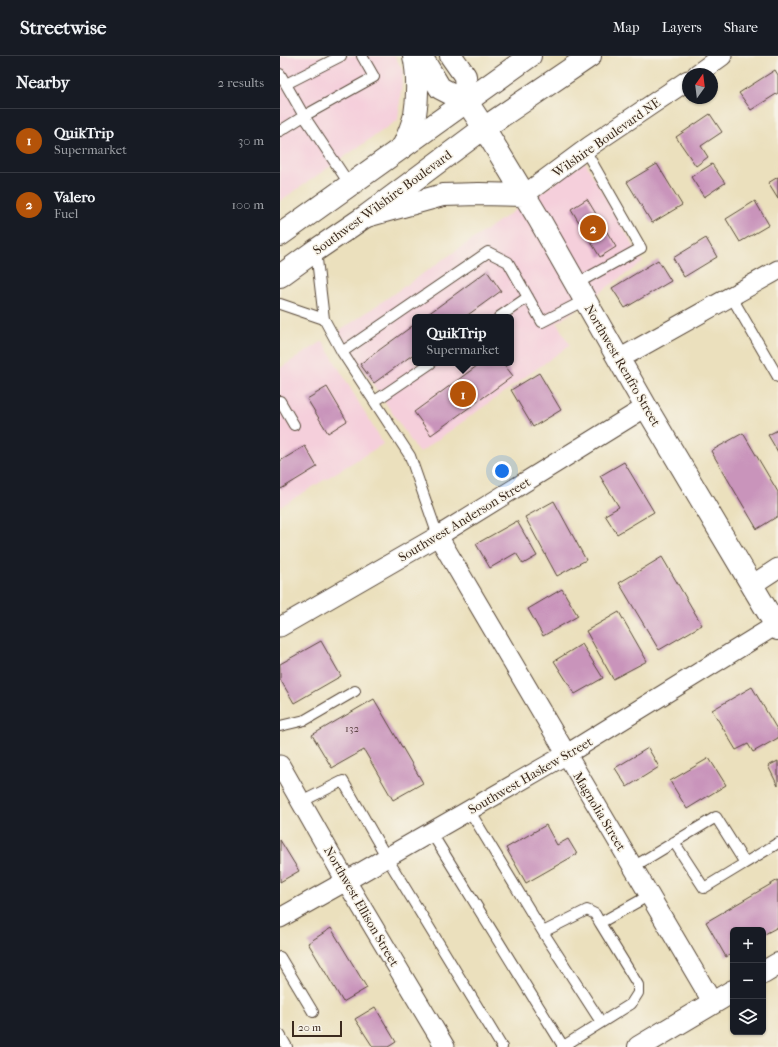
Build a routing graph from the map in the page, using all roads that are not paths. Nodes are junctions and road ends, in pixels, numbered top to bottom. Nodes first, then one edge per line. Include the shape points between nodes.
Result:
1 (341, 56) edge
2 (362, 56) edge
3 (414, 56) edge
4 (421, 56) edge
5 (451, 56) edge
6 (530, 56) edge
7 (590, 56) edge
8 (722, 56) edge
9 (705, 68) edge
10 (280, 74) edge
11 (286, 84) junction
12 (682, 84) edge
13 (467, 102) junction
14 (304, 116) junction
15 (484, 128) junction
16 (280, 130) edge
17 (403, 147) junction
18 (585, 150) junction
19 (350, 185) junction
20 (524, 195) junction
21 (366, 216) junction
22 (280, 235) edge
23 (316, 250) junction
24 (778, 270) edge
25 (280, 276) edge
26 (580, 292) junction
27 (731, 296) junction
28 (528, 297) junction
29 (280, 304) edge
30 (503, 314) edge
31 (324, 319) junction
32 (342, 352) junction
33 (619, 359) junction
34 (427, 366) edge
35 (778, 377) edge
36 (280, 401) edge
37 (375, 402) junction
38 (646, 407) junction
39 (294, 425) dead end
40 (438, 536) junction
41 (778, 568) edge
42 (752, 585) junction
43 (280, 627) edge
44 (777, 627) edge
45 (355, 691) dead end
46 (280, 726) edge
47 (567, 754) junction
48 (280, 765) edge
49 (301, 802) junction
50 (469, 810) junction
51 (431, 832) junction
52 (674, 842) junction
53 (778, 843) edge
54 (387, 858) junction
55 (744, 864) junction
56 (633, 867) junction
57 (346, 881) junction
58 (650, 895) junction
59 (280, 918) edge
60 (600, 923) junction
61 (543, 932) junction
62 (280, 957) edge
63 (778, 964) edge
64 (766, 971) edge
65 (730, 993) edge
66 (714, 1003) junction
67 (313, 1012) dead end
68 (601, 1022) junction
69 (280, 1035) edge
70 (287, 1047) edge
71 (445, 1047) edge
72 (502, 1047) edge
73 (562, 1047) edge
74 (639, 1047) edge

1 - 11 lane
2 - 14 lane via 374,77
3 - 17 main road via 417,88 415,114
4 - 13 main road, Northwest Renfro Street via 440,88
5 - 13 main road, Northwest Renfro Street via 465,76
6 - 13 main road
7 - 15 main road, Southwest Wilshire Boulevard
8 - 9 street
10 - 11 lane
11 - 14 lane
12 - 18 street, Wilshire Boulevard NE
13 - 15 main road, Northwest Renfro Street
13 - 17 main road
14 - 16 lane
14 - 19 lane
15 - 20 main road, Northwest Renfro Street
15 - 21 main road, Southwest Wilshire Boulevard
17 - 19 main road
18 - 20 street, Wilshire Boulevard NE
18 - 26 lane via 641,248
19 - 22 main road
20 - 21 main road via 443,195
20 - 26 main road, Northwest Renfro Street
21 - 23 main road, Southwest Wilshire Boulevard
23 - 25 main road, Southwest Wilshire Boulevard
23 - 31 lane
24 - 27 street
26 - 28 lane via 542,322
26 - 33 main road, Northwest Renfro Street
27 - 33 street
27 - 35 lane
28 - 30 lane
28 - 32 lane via 508,262 488,252
29 - 31 lane
31 - 32 lane
32 - 37 lane
33 - 38 main road, Northwest Renfro Street
34 - 37 lane
36 - 39 lane
37 - 40 lane via 410,456
38 - 40 street, Southwest Anderson Street
38 - 42 main road, Northwest Renfro Street
40 - 43 street, Southwest Anderson Street
40 - 47 street, Magnolia Street
41 - 42 street
42 - 44 main road, Northwest Renfro Street
44 - 47 street, Southwest Haskew Street
45 - 46 lane via 305,720
47 - 50 street, Southwest Haskew Street
47 - 56 street, Magnolia Street
48 - 49 street, Northwest Ellison Street
49 - 54 lane via 344,781
49 - 57 street, Northwest Ellison Street
50 - 51 street, Southwest Haskew Street
50 - 61 lane
51 - 54 street, Southwest Haskew Street
51 - 73 lane
52 - 55 lane via 704,888
52 - 55 lane via 716,817
52 - 56 lane
53 - 55 lane
54 - 57 street, Southwest Haskew Street
54 - 72 lane
56 - 58 street, Magnolia Street
57 - 59 street, Southwest Haskew Street
57 - 71 street, Northwest Ellison Street
58 - 60 lane
58 - 66 street, Magnolia Street
60 - 61 lane via 595,914 587,910
60 - 68 lane via 638,985 638,994 631,1004
61 - 68 lane
62 - 67 lane
63 - 64 main road
65 - 66 main road
66 - 74 main road
68 - 73 lane
69 - 70 lane

